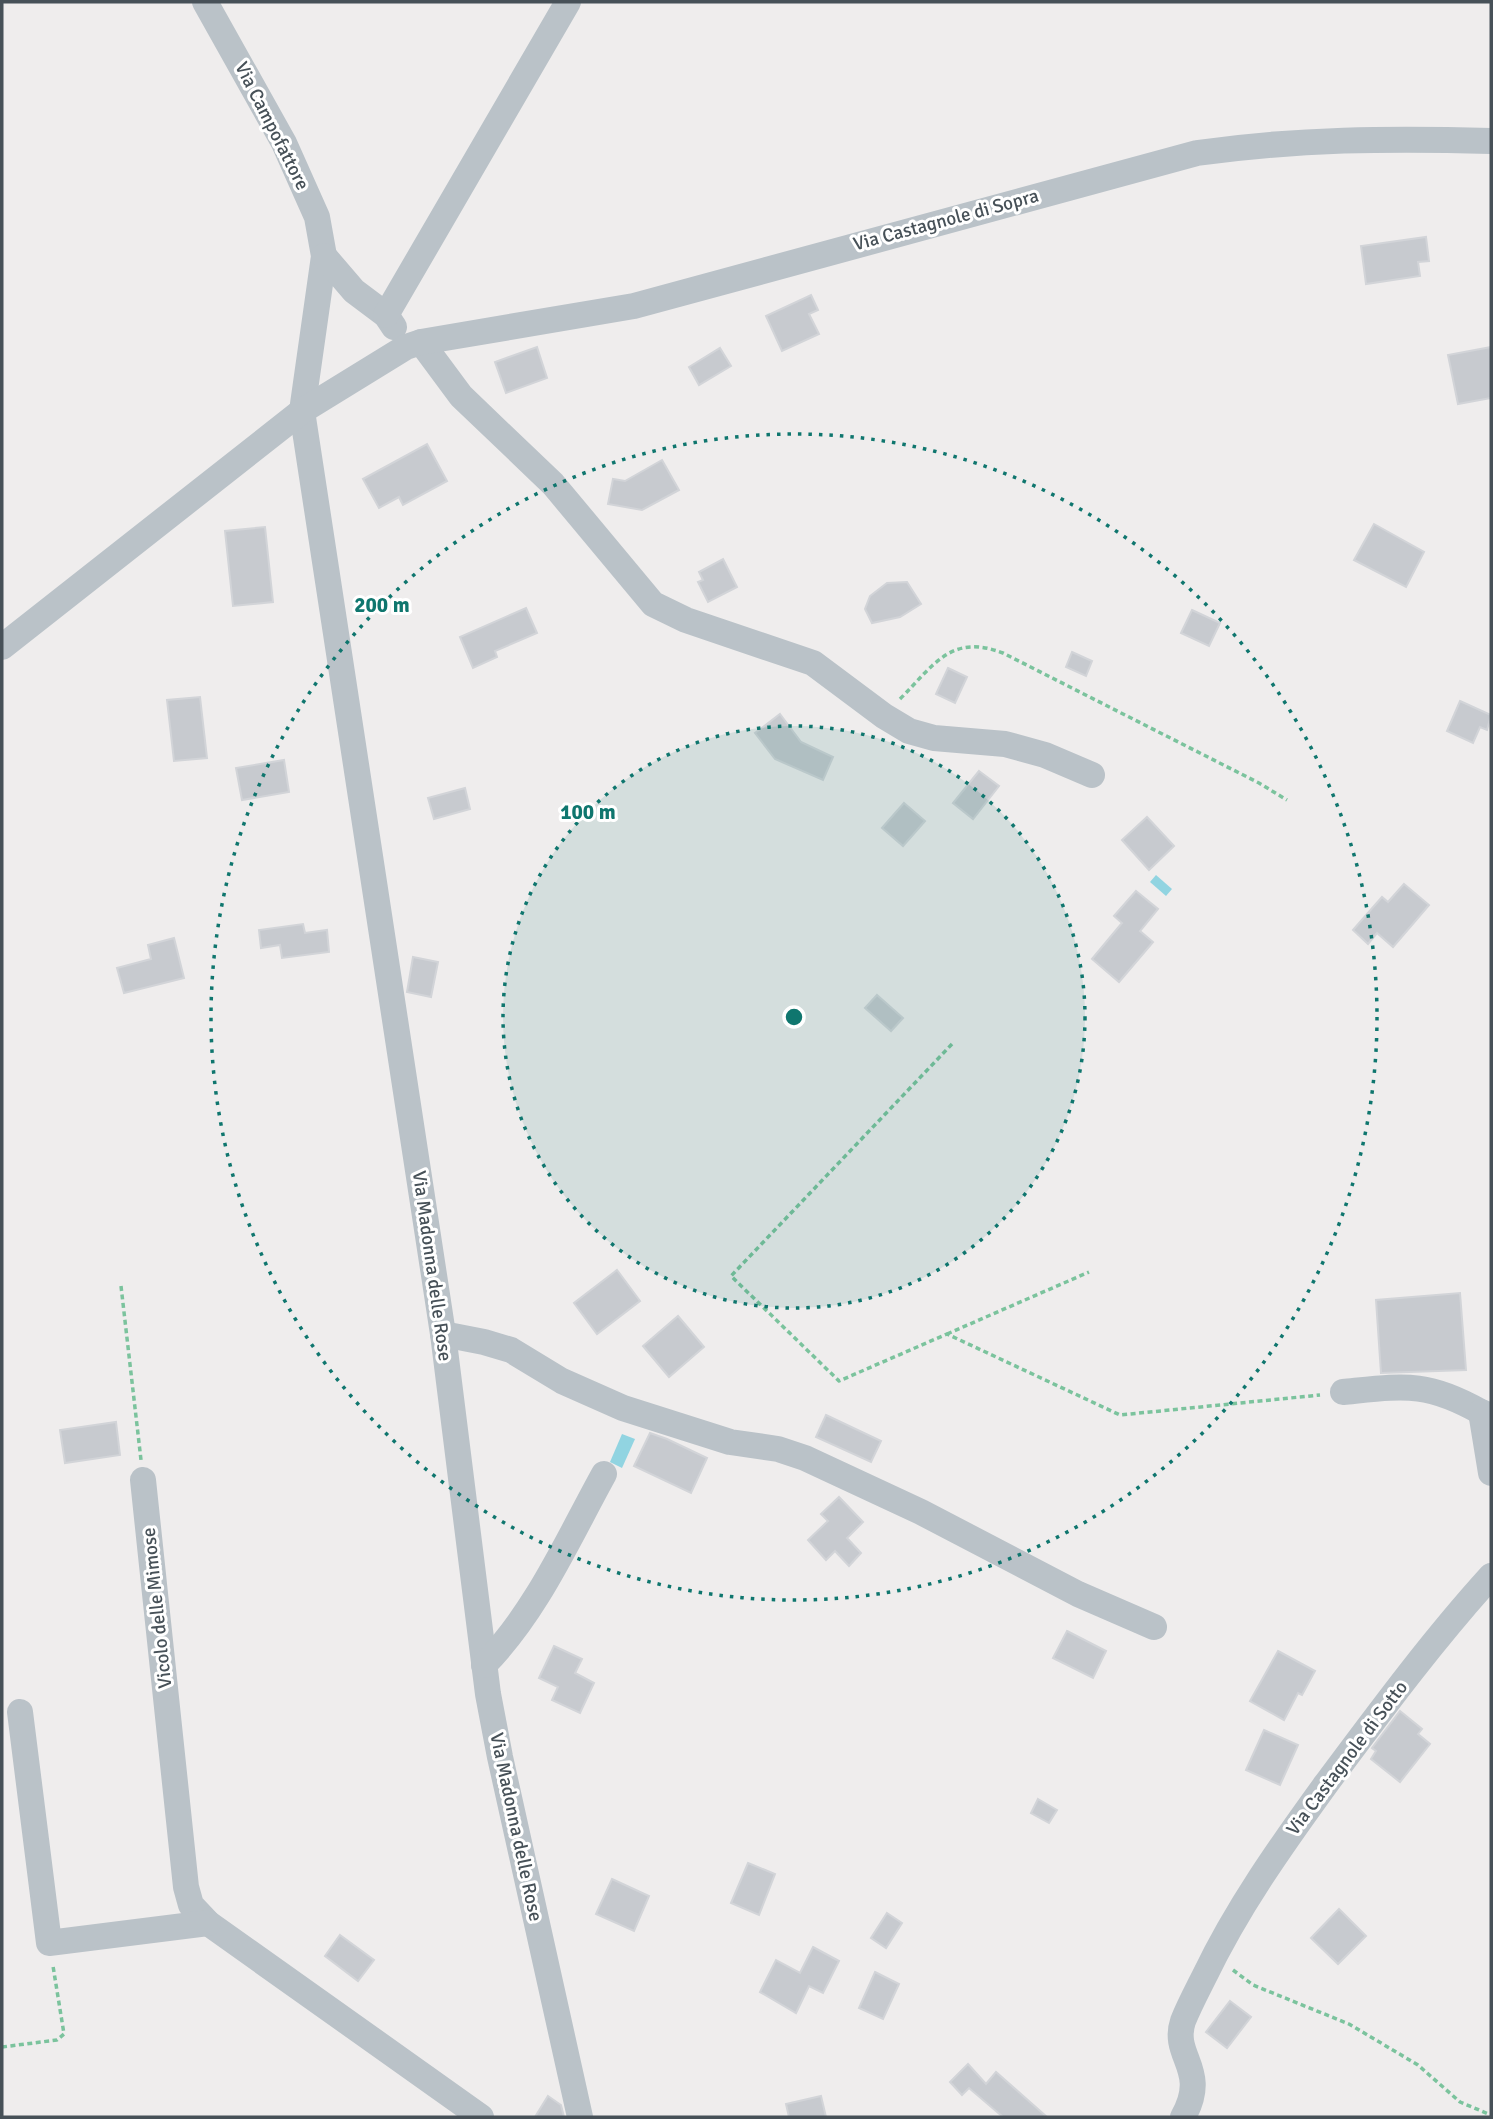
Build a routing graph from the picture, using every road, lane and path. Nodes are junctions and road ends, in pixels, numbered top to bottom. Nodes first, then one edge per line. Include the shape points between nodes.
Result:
1 (205, 2) edge
2 (568, 2) edge
3 (1491, 141) edge
4 (324, 256) junction
5 (386, 314) junction
6 (413, 344) junction
7 (302, 411) junction
8 (2, 647) edge
9 (884, 716) junction
10 (1092, 775) dead end
11 (1287, 800) dead end
12 (952, 1044) dead end
13 (1088, 1272) dead end
14 (121, 1286) dead end
15 (443, 1334) junction
16 (947, 1334) junction
17 (1343, 1392) joint
18 (1486, 1414) edge
19 (1491, 1474) edge
20 (604, 1475) dead end
21 (143, 1480) joint
22 (1491, 1576) edge
23 (1154, 1627) dead end
24 (484, 1665) junction
25 (20, 1712) dead end
26 (208, 1923) junction
27 (49, 1943) junction
28 (1217, 1950) junction
29 (2, 2047) edge
30 (1491, 2115) edge
31 (481, 2117) edge
32 (580, 2117) edge
33 (1183, 2117) edge

1 - 4 street, Via Campofattore via 284,143 317,217
2 - 5 street
3 - 6 street, Via Castagnole di Sopra via 1316,141 1197,153 634,306
4 - 5 street via 354,291
4 - 7 street, Via Campofattore
5 - 6 street
6 - 7 street
6 - 9 street via 553,484 653,604 686,620 813,663
7 - 8 street
7 - 15 street, Via Madonna delle Rose
9 - 10 street via 909,731 934,738 1005,744
9 - 11 path via 955,649 986,646
12 - 16 path via 731,1276 839,1381
13 - 16 path
14 - 21 path
15 - 23 street via 511,1350 562,1381 623,1408 730,1442 805,1458 921,1511 1077,1594
15 - 24 street, Via Madonna delle Rose
16 - 17 path via 1120,1415
17 - 18 street via 1425,1388
18 - 19 street
20 - 24 street via 530,1608
21 - 26 street, Vicolo delle Mimose via 186,1887 191,1905
22 - 28 street, Via Castagnole di Sotto via 1383,1707 1266,1868
24 - 32 street, Via Madonna delle Rose
25 - 27 street
26 - 27 street
26 - 31 street, Vicolo delle Mimose
27 - 29 path via 64,2034 58,2040
28 - 30 path via 1228,1966 1253,1984 1349,2024 1418,2065 1460,2102
28 - 33 street, Via Castagnole di Sotto via 1181,2030 1194,2079

